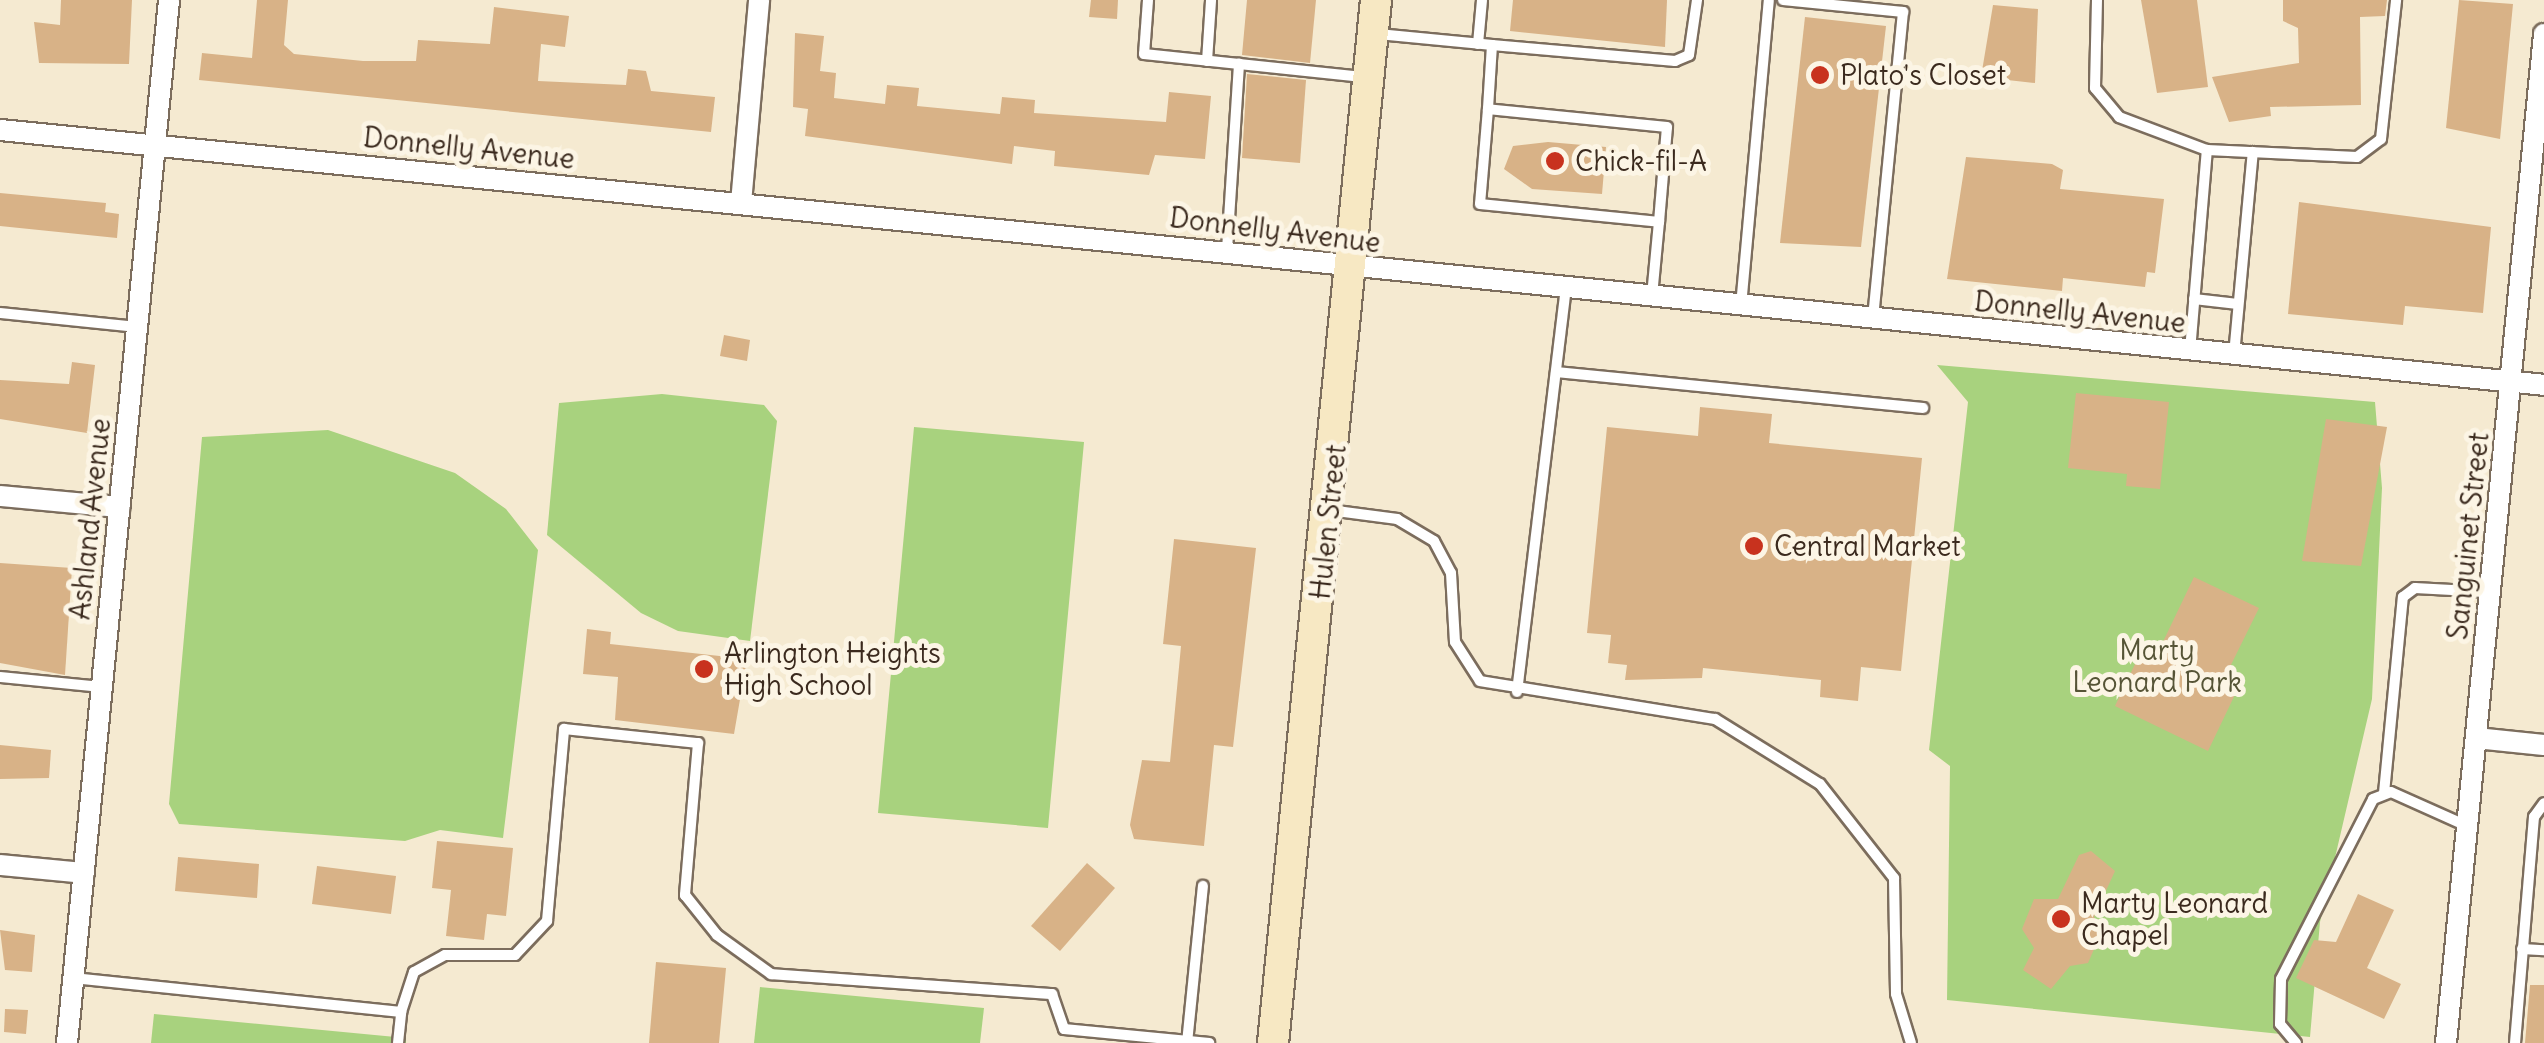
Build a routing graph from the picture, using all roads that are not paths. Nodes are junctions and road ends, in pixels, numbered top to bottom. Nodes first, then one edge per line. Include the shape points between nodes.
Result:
1 (168, 0) edge
2 (759, 0) edge
3 (1148, 0) edge
4 (1211, 0) edge
5 (1376, 0) edge
6 (1482, 0) edge
7 (1770, 0) edge
8 (1783, 0) edge
9 (2098, 0) edge
10 (2396, 0) edge
11 (1695, 2) edge
12 (1372, 34) junction
13 (2544, 34) edge
14 (1478, 44) junction
15 (1492, 46) junction
16 (1207, 60) junction
17 (1239, 64) junction
18 (1369, 78) junction
19 (1488, 109) junction
20 (0, 130) edge
21 (154, 145) junction
22 (2207, 150) junction
23 (2253, 152) junction
24 (741, 203) junction
25 (1659, 222) junction
26 (1227, 250) junction
27 (1352, 266) junction
28 (1566, 289) junction
29 (1652, 298) junction
30 (2194, 299) junction
31 (2238, 304) junction
32 (1741, 306) junction
33 (0, 313) edge
34 (1873, 320) junction
35 (137, 327) junction
36 (2190, 351) junction
37 (2234, 355) junction
38 (1556, 372) junction
39 (2510, 382) junction
40 (2544, 385) edge
41 (1923, 408) dead end
42 (0, 496) edge
43 (119, 507) junction
44 (1330, 510) junction
45 (2490, 592) junction
46 (0, 677) edge
47 (102, 686) junction
48 (1518, 692) junction
49 (2476, 738) junction
50 (2544, 745) edge
51 (2384, 792) junction
52 (2544, 802) edge
53 (2467, 826) junction
54 (0, 865) edge
55 (84, 873) junction
56 (1203, 886) dead end
57 (2522, 948) junction
58 (2544, 950) edge
59 (74, 978) junction
60 (401, 1012) junction
61 (1064, 1029) junction
62 (73, 1042) edge
63 (1187, 1042) edge
64 (398, 1043) edge
65 (1062, 1043) edge
66 (1209, 1043) edge
67 (1273, 1043) edge
68 (1911, 1043) edge
69 (2296, 1043) edge
70 (2446, 1043) edge
71 (2515, 1043) edge

1 - 21 street, Ashland Avenue
2 - 24 street
3 - 16 lane via 1144,54
4 - 16 lane
5 - 12 main road, Hulen Street
6 - 14 lane
7 - 32 lane
8 - 34 lane via 1903,12
9 - 22 lane via 2093,74 2104,102 2137,125
10 - 23 lane via 2380,139 2357,157
11 - 15 lane via 1689,54 1676,61
12 - 14 lane
12 - 18 main road, Hulen Street
13 - 39 street, Sanguinet Street
14 - 15 lane
15 - 19 lane
16 - 17 lane
17 - 18 lane
17 - 26 lane
18 - 27 main road, Hulen Street
19 - 25 lane via 1667,127
19 - 25 lane via 1480,204
20 - 21 street, Donnelly Avenue
21 - 24 street, Donnelly Avenue
21 - 35 street, Ashland Avenue
22 - 23 lane
22 - 30 lane
23 - 31 lane
24 - 26 street, Donnelly Avenue
25 - 29 lane
26 - 27 street, Donnelly Avenue
27 - 28 street, Donnelly Avenue
27 - 44 main road, Hulen Street
28 - 29 street, Donnelly Avenue
28 - 38 lane
29 - 32 street, Donnelly Avenue
30 - 31 lane
30 - 36 lane
31 - 37 lane
32 - 34 street, Donnelly Avenue
33 - 35 lane
34 - 36 street, Donnelly Avenue
35 - 43 street, Ashland Avenue
36 - 37 street, Donnelly Avenue
37 - 39 street, Donnelly Avenue
38 - 41 lane
38 - 48 lane
39 - 40 street, Donnelly Avenue
39 - 45 street, Sanguinet Street
42 - 43 street
43 - 47 street, Ashland Avenue
44 - 48 lane via 1387,516 1426,533 1451,573 1452,629 1466,667 1488,685
44 - 67 main road, Hulen Street
45 - 49 street, Sanguinet Street
45 - 51 lane via 2415,588 2403,596
46 - 47 lane
47 - 55 street, Ashland Avenue
48 - 68 lane via 1715,719 1820,784 1894,878 1896,994
49 - 50 street
49 - 53 street, Sanguinet Street
51 - 53 lane
51 - 69 lane via 2281,980 2280,1024
52 - 57 lane via 2534,817
53 - 70 street, Sanguinet Street
54 - 55 street
55 - 59 street, Ashland Avenue
56 - 63 lane
57 - 58 lane
57 - 71 lane
59 - 60 lane
59 - 62 street, Ashland Avenue
60 - 61 lane via 414,972 444,955 515,956 547,921 564,729 698,743 685,896 717,935 771,974 1052,994
60 - 64 lane
61 - 63 lane
61 - 65 lane
63 - 66 lane

